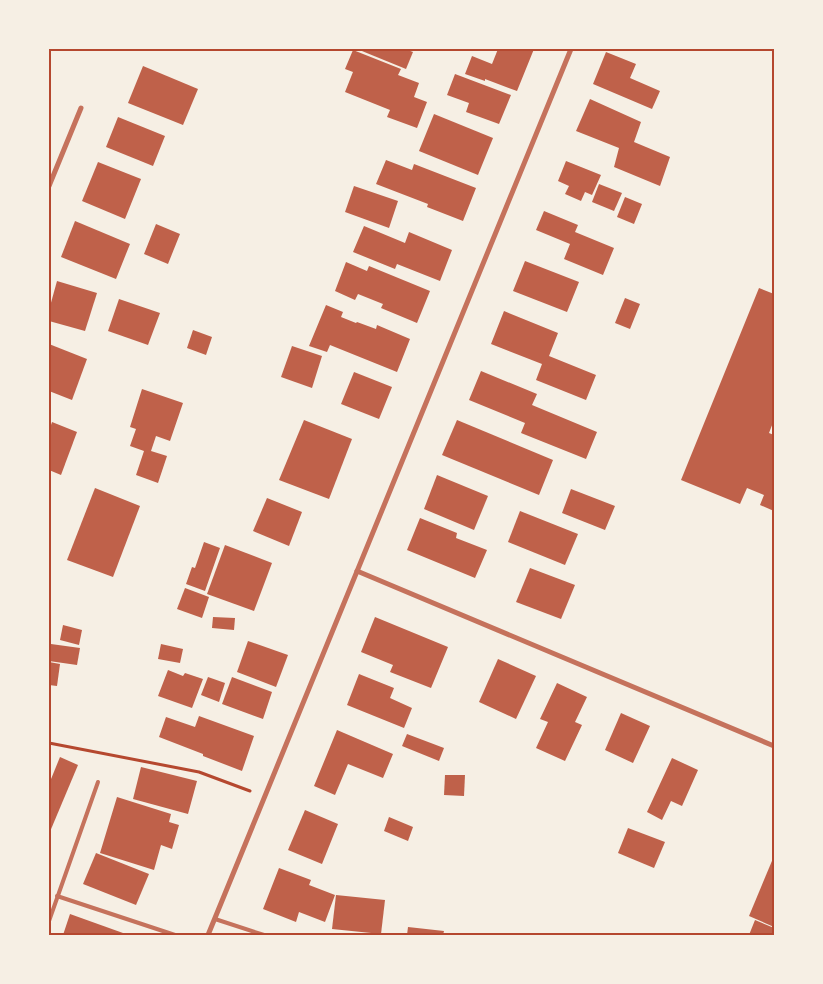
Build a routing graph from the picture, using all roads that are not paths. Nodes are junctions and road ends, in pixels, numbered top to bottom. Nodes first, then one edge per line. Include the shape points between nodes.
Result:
1 (571, 49) edge
2 (81, 108) dead end
3 (49, 186) edge
4 (358, 571) junction
5 (774, 746) edge
6 (98, 782) dead end
7 (57, 896) junction
8 (215, 919) junction
9 (49, 920) edge
10 (175, 935) edge
11 (208, 935) edge
12 (264, 935) edge

1 - 4 street
2 - 3 street
4 - 5 street
4 - 8 street
6 - 7 lane
7 - 9 lane
7 - 10 lane
8 - 11 street
8 - 12 lane

